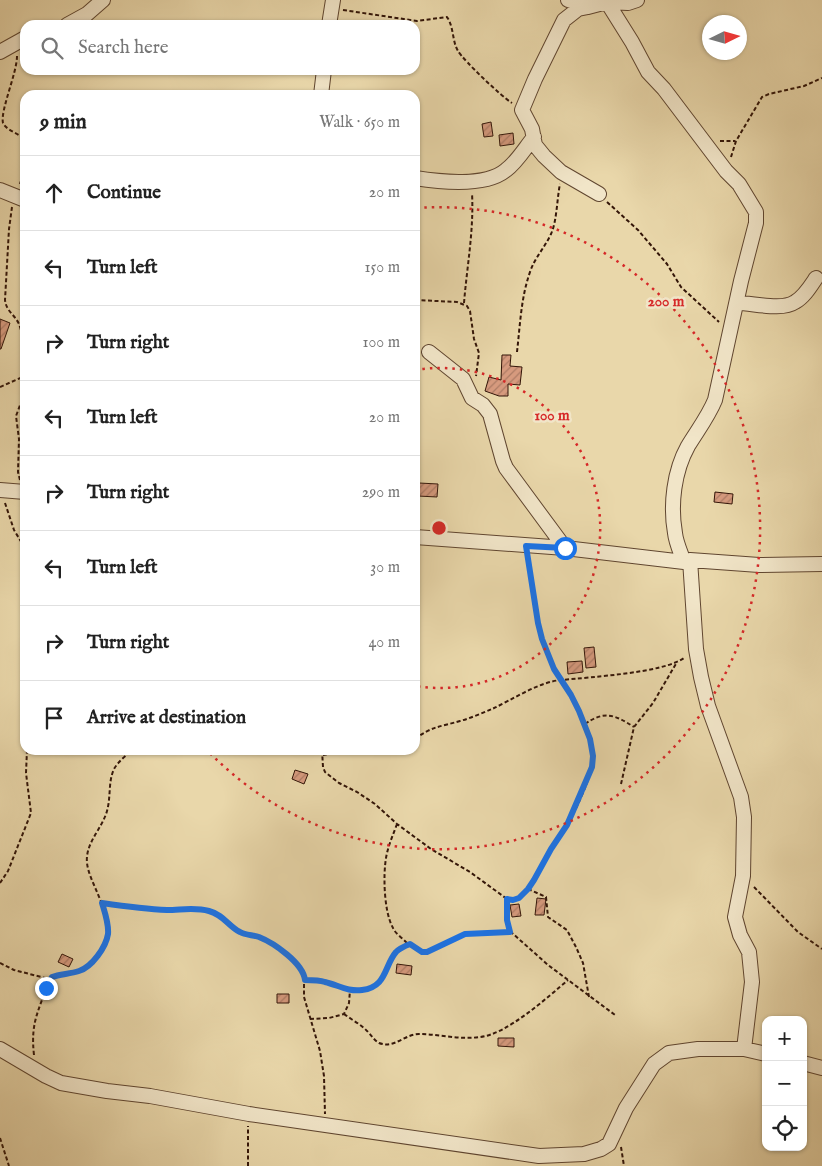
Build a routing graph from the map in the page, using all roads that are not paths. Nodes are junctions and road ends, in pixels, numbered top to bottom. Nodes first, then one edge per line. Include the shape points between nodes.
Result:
1 (103, 0) edge
2 (568, 0) edge
3 (637, 0) edge
4 (607, 2) junction
5 (332, 5) edge
6 (588, 7) junction
7 (76, 20) edge
8 (330, 20) edge
9 (20, 41) edge
10 (0, 52) edge
11 (323, 75) edge
12 (321, 90) edge
13 (534, 137) junction
14 (420, 178) edge
15 (0, 190) edge
16 (599, 194) road end
17 (20, 198) edge
18 (816, 278) dead end
19 (737, 302) junction
20 (429, 352) dead end
21 (1, 490) edge
22 (20, 491) edge
23 (420, 537) edge
24 (565, 548) junction
25 (687, 561) junction
26 (822, 564) edge
27 (0, 1049) edge
28 (744, 1049) junction
29 (762, 1053) edge
30 (807, 1064) edge
31 (822, 1068) edge

1 - 7 street
2 - 6 street
3 - 4 street
4 - 6 street
4 - 19 street via 648,72 751,202 757,218
5 - 8 street
6 - 13 street via 578,8 564,20 522,108
9 - 10 street
11 - 12 street
13 - 14 street via 507,170 498,176 471,181
13 - 16 street via 535,145 561,172
15 - 17 street
18 - 19 street via 790,305
19 - 25 street via 715,400 687,448 675,485 675,535
20 - 24 street via 463,379 472,398 490,414 506,468
21 - 22 street
23 - 24 street
24 - 25 street
25 - 26 street
25 - 28 street via 701,677 708,706 741,797 744,817 743,876 735,916 749,952 752,982
27 - 28 street via 61,1083 539,1156 584,1154 609,1144 626,1108 654,1064 669,1053
28 - 29 street
30 - 31 street

